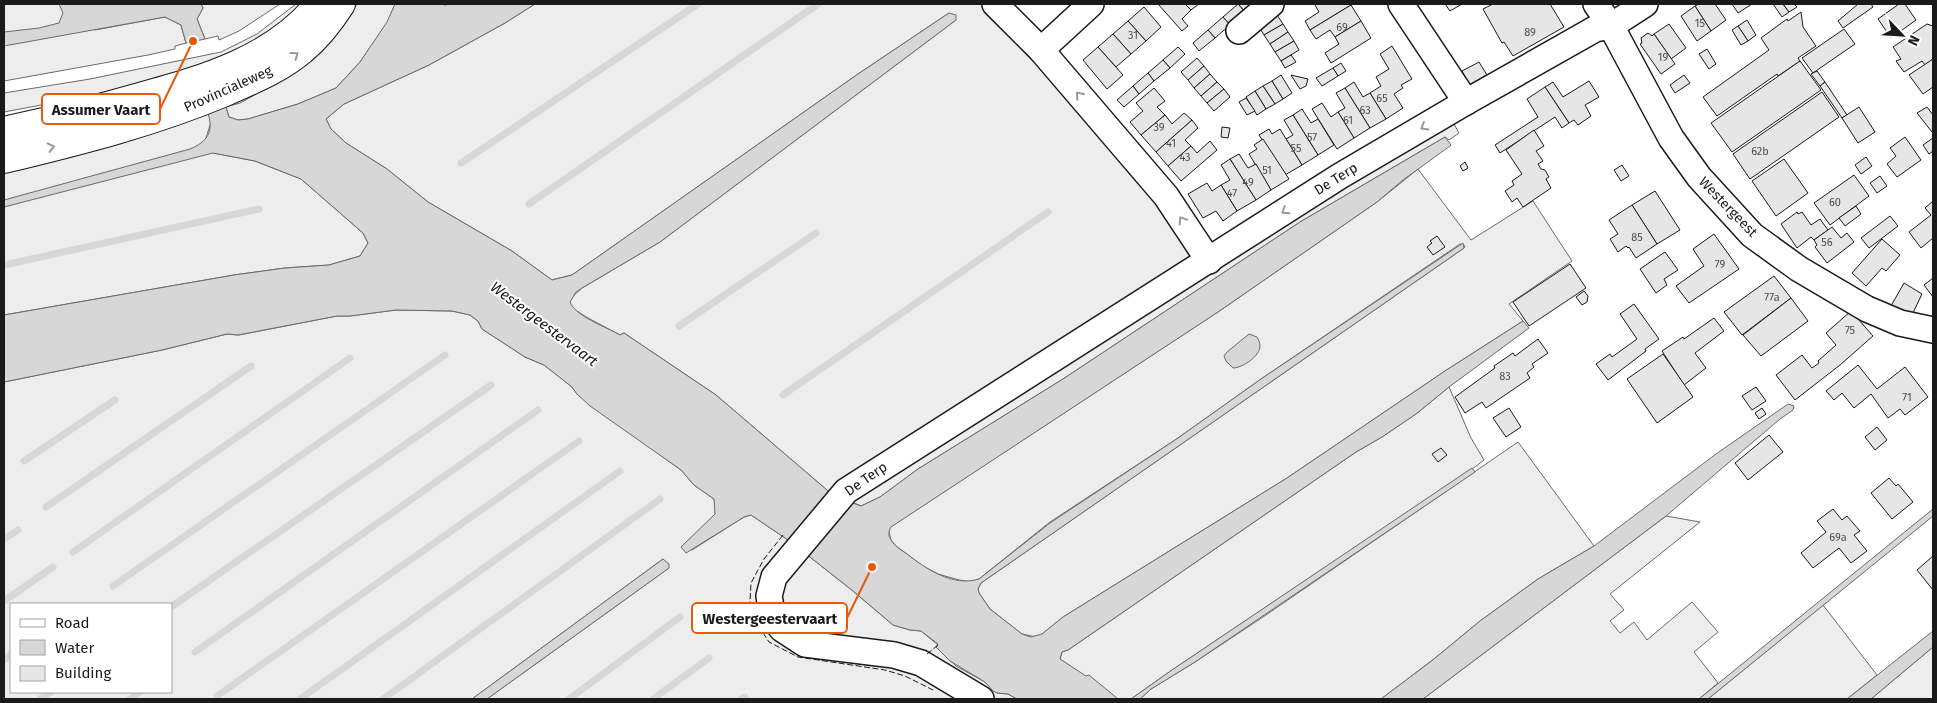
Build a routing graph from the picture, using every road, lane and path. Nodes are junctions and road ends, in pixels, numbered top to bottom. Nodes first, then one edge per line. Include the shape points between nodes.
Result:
1 (318, 4) edge
2 (341, 4) edge
3 (995, 4) edge
4 (1092, 4) edge
5 (1272, 4) edge
6 (1401, 4) edge
7 (1596, 4) edge
8 (1645, 4) edge
9 (1611, 26) junction
10 (1239, 31) dead end
11 (1040, 50) junction
12 (232, 78) junction
13 (183, 97) junction
14 (1466, 102) junction
15 (4, 131) edge
16 (4, 159) edge
17 (1209, 261) junction
18 (1933, 330) edge
19 (981, 699) edge

1 - 12 main road, Provincialeweg via 291,32 252,58
12 -> 2 main road, Provincialeweg via 269,72 302,50 320,33
3 - 11 street
4 - 11 street
5 - 10 street
6 - 14 street
7 - 9 street, Westergeest
8 - 9 street, De Terp
9 - 14 street, De Terp via 1595,29
9 - 18 street, Westergeest via 1671,138 1699,177 1752,235 1799,269 1867,309
17 -> 11 street via 1166,196
12 - 13 main road, Provincialeweg
13 - 15 main road, Provincialeweg
16 -> 13 main road, Provincialeweg via 83,140
14 -> 17 street, De Terp via 1340,176
17 - 19 street, De Terp via 846,491 774,577 769,596 773,618 792,637 805,644 894,655 921,663

